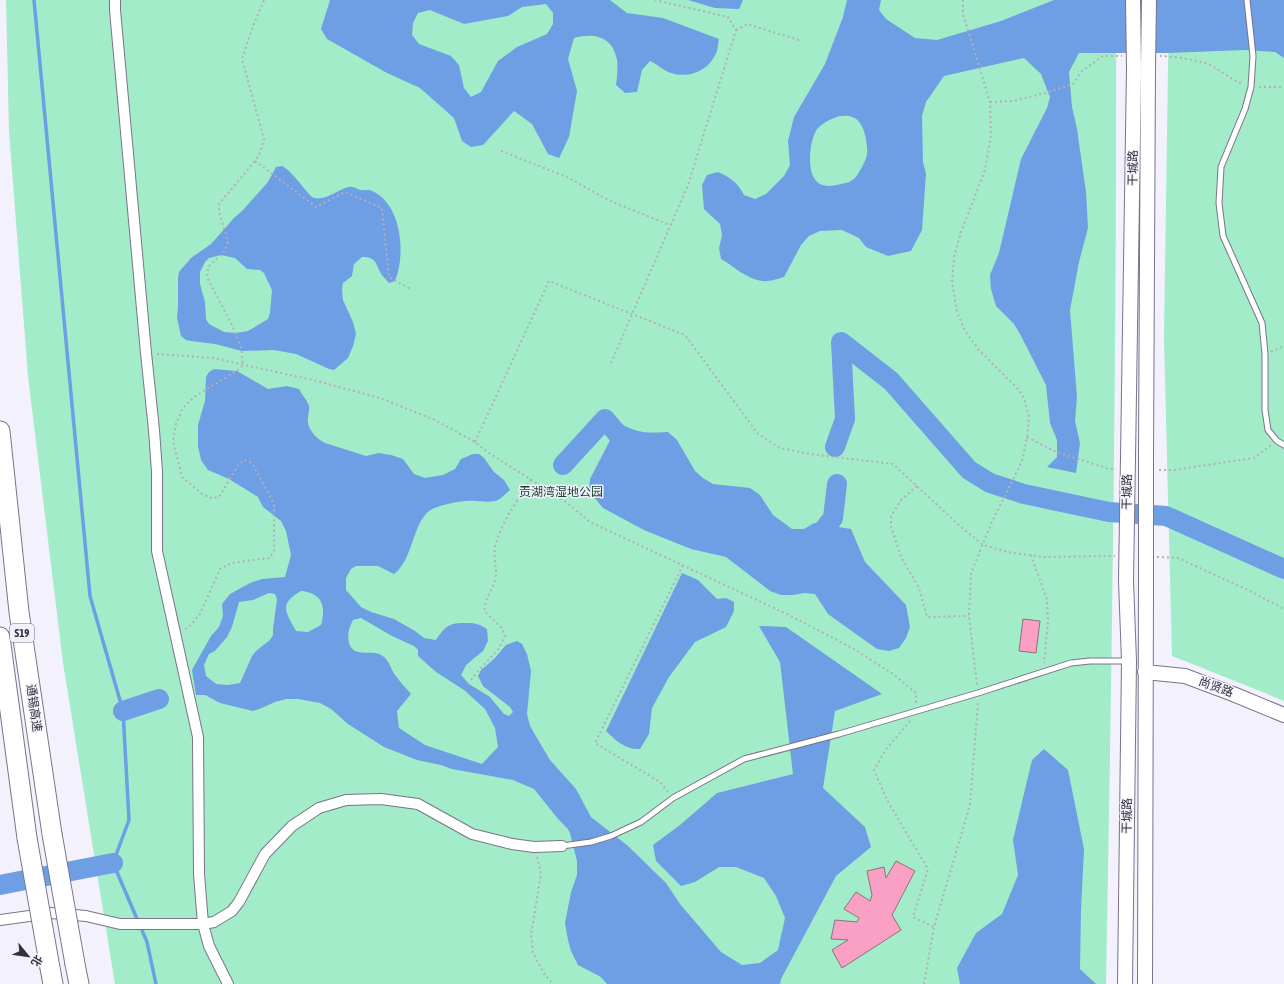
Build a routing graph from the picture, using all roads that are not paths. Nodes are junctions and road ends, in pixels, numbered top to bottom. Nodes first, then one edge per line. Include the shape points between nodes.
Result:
1 (1133, 0) edge
2 (1149, 0) edge
3 (1247, 0) edge
4 (115, 5) edge
5 (0, 431) edge
6 (1284, 445) edge
7 (0, 637) edge
8 (1129, 661) junction
9 (1145, 673) junction
10 (1284, 716) edge
11 (562, 846) joint
12 (0, 920) edge
13 (203, 924) junction
14 (52, 976) edge
15 (79, 984) edge
16 (228, 984) edge
17 (1125, 984) edge
18 (1145, 984) edge

1 - 8 street, 干城路, bridge via 1134,69 1125,463
2 - 9 street, 干城路, bridge
3 - 6 lane via 1253,56 1251,87 1245,109 1221,167 1219,203 1223,236 1262,324 1268,430
4 - 13 street via 155,437 157,551 198,737 199,874
5 - 15 highway, 通锡高速 / S19, bridge via 19,612 52,834
7 - 14 highway, 通锡高速 / S19, bridge via 27,838
8 - 11 lane via 1071,663 839,734 744,759 673,798 641,822 611,836
8 - 17 street, 干城路
9 - 10 street, 尚贤路 via 1184,678
9 - 18 street, 干城路
11 - 13 street via 534,847 472,834 418,804 381,799 346,800 319,808 292,826 265,854 232,911 214,922
12 - 13 street via 51,913 86,916 120,924
13 - 16 street via 209,946

